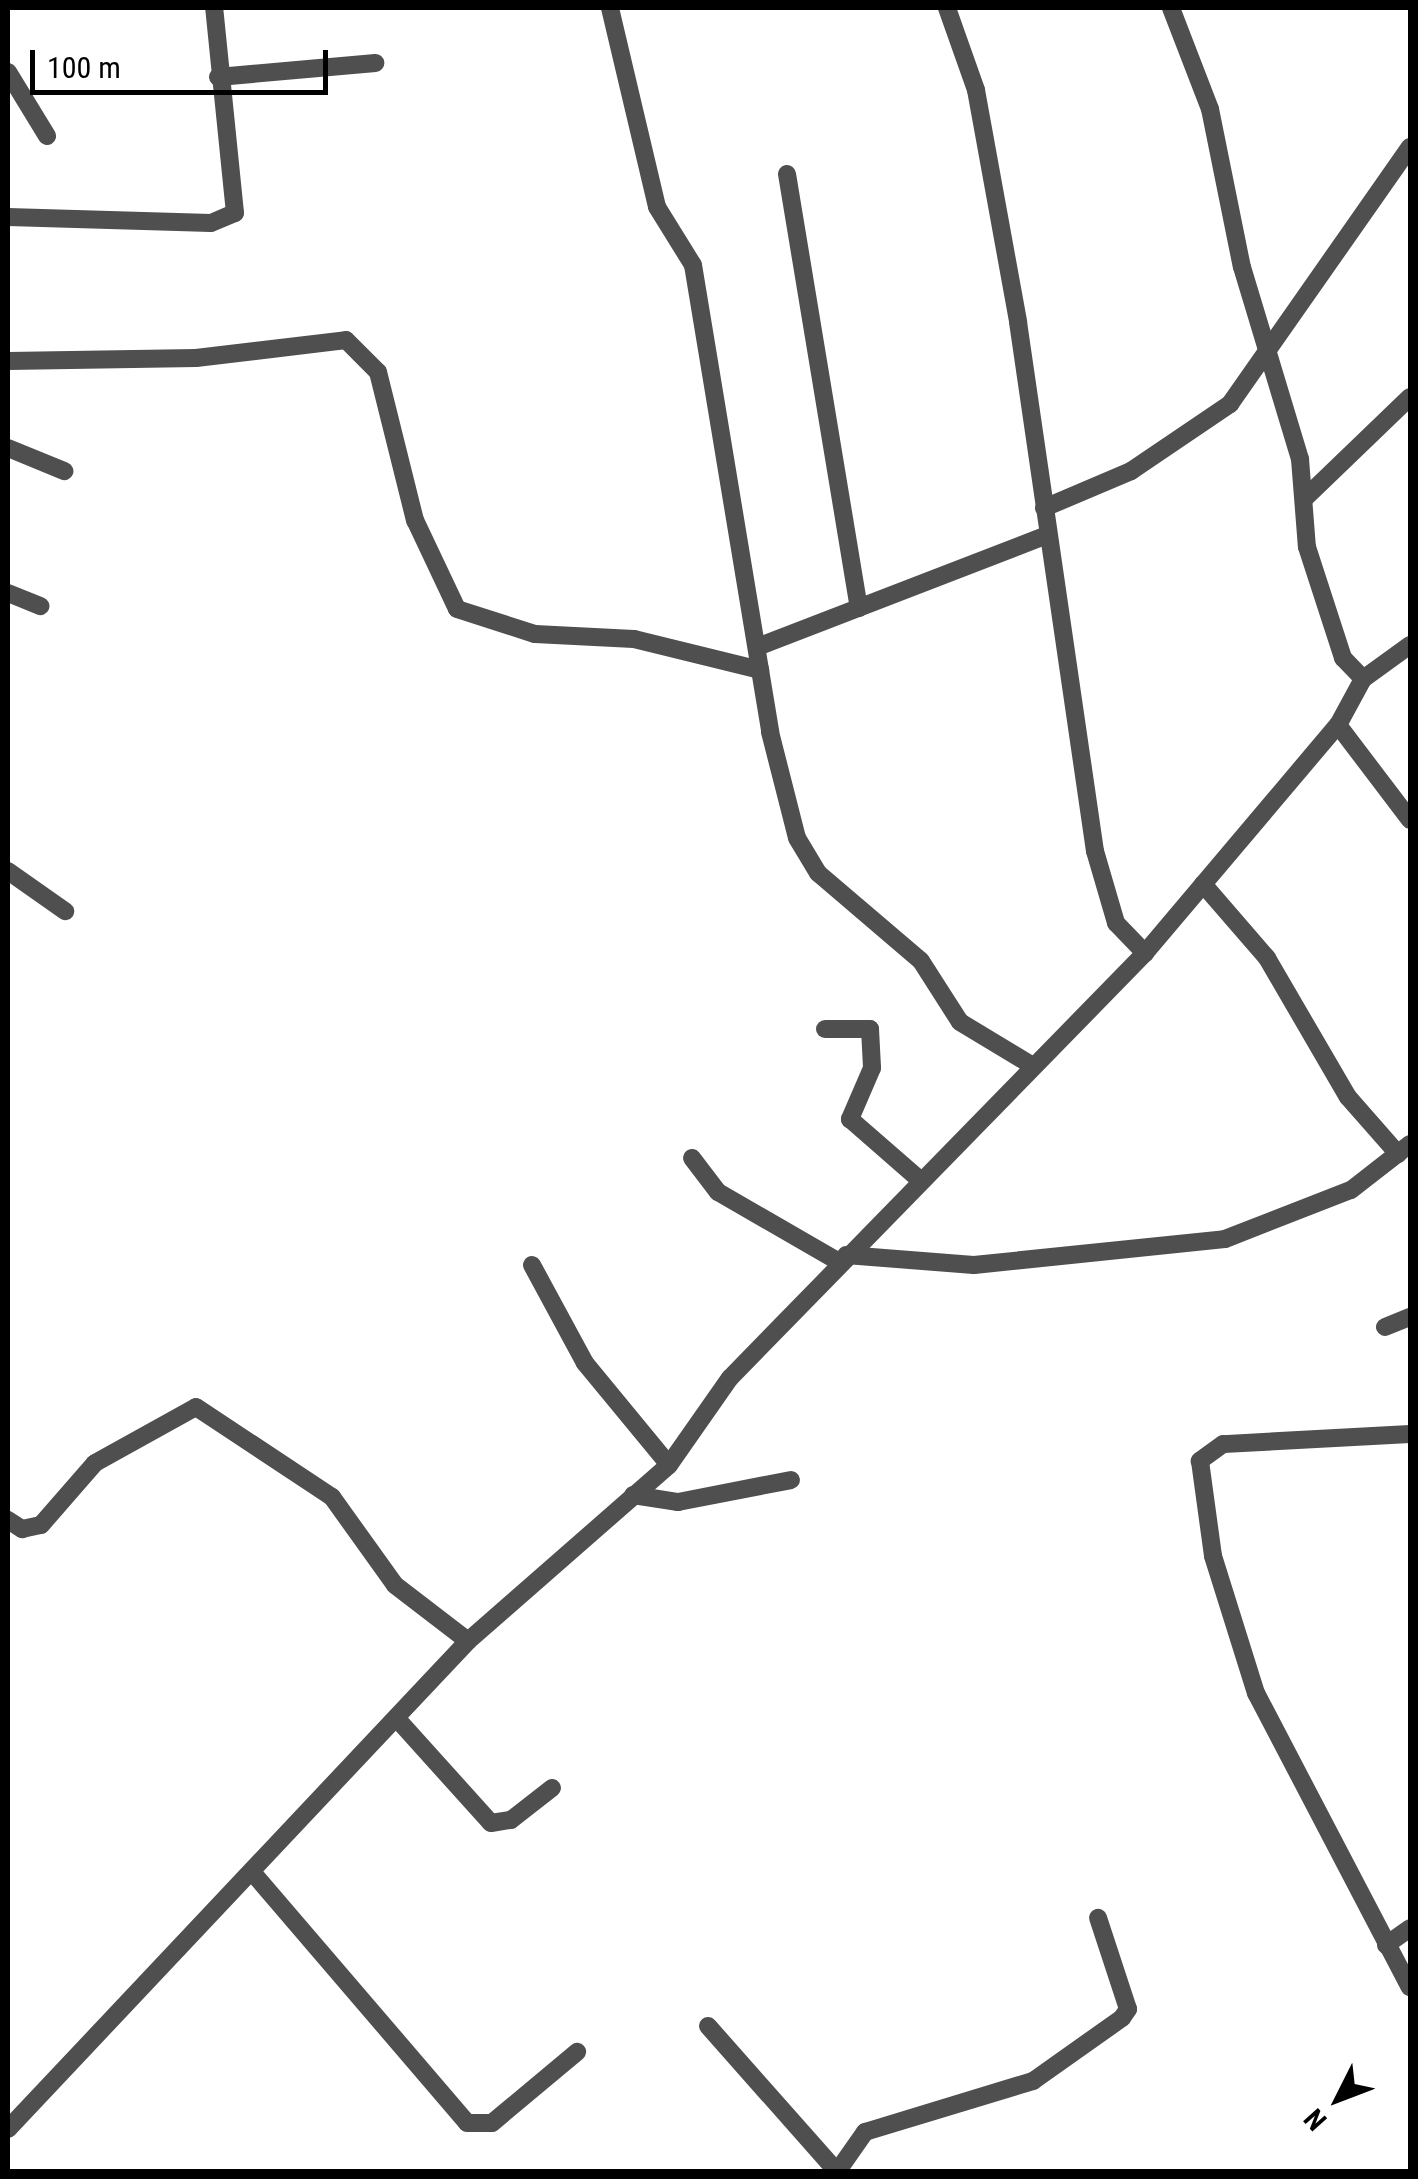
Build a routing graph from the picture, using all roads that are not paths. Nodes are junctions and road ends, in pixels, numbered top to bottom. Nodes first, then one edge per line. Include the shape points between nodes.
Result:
1 (214, 8) edge
2 (610, 8) edge
3 (947, 8) edge
4 (1171, 8) edge
5 (375, 62) dead end
6 (8, 72) edge
7 (218, 77) junction
8 (47, 136) dead end
9 (1410, 147) edge
10 (787, 174) dead end
11 (8, 216) edge
12 (1268, 360) junction
13 (8, 362) edge
14 (1410, 397) edge
15 (8, 448) edge
16 (64, 471) dead end
17 (1304, 499) junction
18 (1044, 508) junction
19 (1048, 535) junction
20 (8, 593) edge
21 (41, 606) dead end
22 (859, 608) junction
23 (1410, 645) edge
24 (756, 647) junction
25 (760, 670) junction
26 (1362, 679) junction
27 (1338, 725) junction
28 (1410, 820) edge
29 (8, 872) edge
30 (1203, 884) junction
31 (65, 911) dead end
32 (1145, 953) junction
33 (824, 1029) dead end
34 (1033, 1066) junction
35 (1404, 1149) edge
36 (692, 1158) dead end
37 (920, 1180) junction
38 (842, 1258) junction
39 (532, 1265) dead end
40 (1410, 1317) edge
41 (1385, 1327) dead end
42 (1410, 1434) edge
43 (670, 1465) junction
44 (791, 1480) dead end
45 (633, 1495) junction
46 (8, 1520) edge
47 (468, 1641) junction
48 (399, 1722) junction
49 (552, 1788) dead end
50 (254, 1873) junction
51 (1098, 1918) dead end
52 (1410, 1928) edge
53 (1386, 1945) junction
54 (1410, 1987) edge
55 (708, 2026) dead end
56 (577, 2052) dead end
57 (8, 2130) edge

1 - 7 street
2 - 24 street via 657,207 693,265
3 - 18 street via 980,110
4 - 12 street via 1210,108
5 - 7 street
6 - 8 street
7 - 11 street via 235,213 224,222
9 - 12 street
10 - 22 street
12 - 17 street
12 - 18 street via 1230,404 1171,447
13 - 25 street via 196,358 346,340 378,372 415,520 457,609 535,634 634,639
14 - 17 street
15 - 16 street
17 - 26 street via 1307,547 1334,630
18 - 19 street
19 - 22 street
19 - 32 street via 1095,851 1116,922
20 - 21 street
22 - 24 street
23 - 26 street
24 - 25 street
25 - 34 street via 797,838 818,873 894,932 960,1022
26 - 27 street
27 - 28 street
27 - 30 street
29 - 31 street
30 - 32 street
30 - 35 street via 1267,958 1348,1096
32 - 34 street
33 - 37 street via 870,1029 872,1068 850,1119
34 - 37 street
35 - 38 street via 1288,1220 1155,1253 974,1265
36 - 38 street via 718,1192
37 - 38 street
38 - 43 street via 730,1378
39 - 43 street via 585,1364
40 - 41 street
42 - 53 street via 1223,1444 1200,1460 1239,1648
43 - 45 street
44 - 45 street via 678,1502
45 - 47 street
46 - 47 street via 22,1529 42,1525 95,1463 196,1407 332,1496 396,1585
47 - 48 street
48 - 49 street via 491,1822 511,1820
48 - 50 street
50 - 56 street via 467,2123 492,2123
50 - 57 street
51 - 55 street via 1128,2009 1122,2018 1033,2081 865,2132 837,2172
52 - 53 street
53 - 54 street

